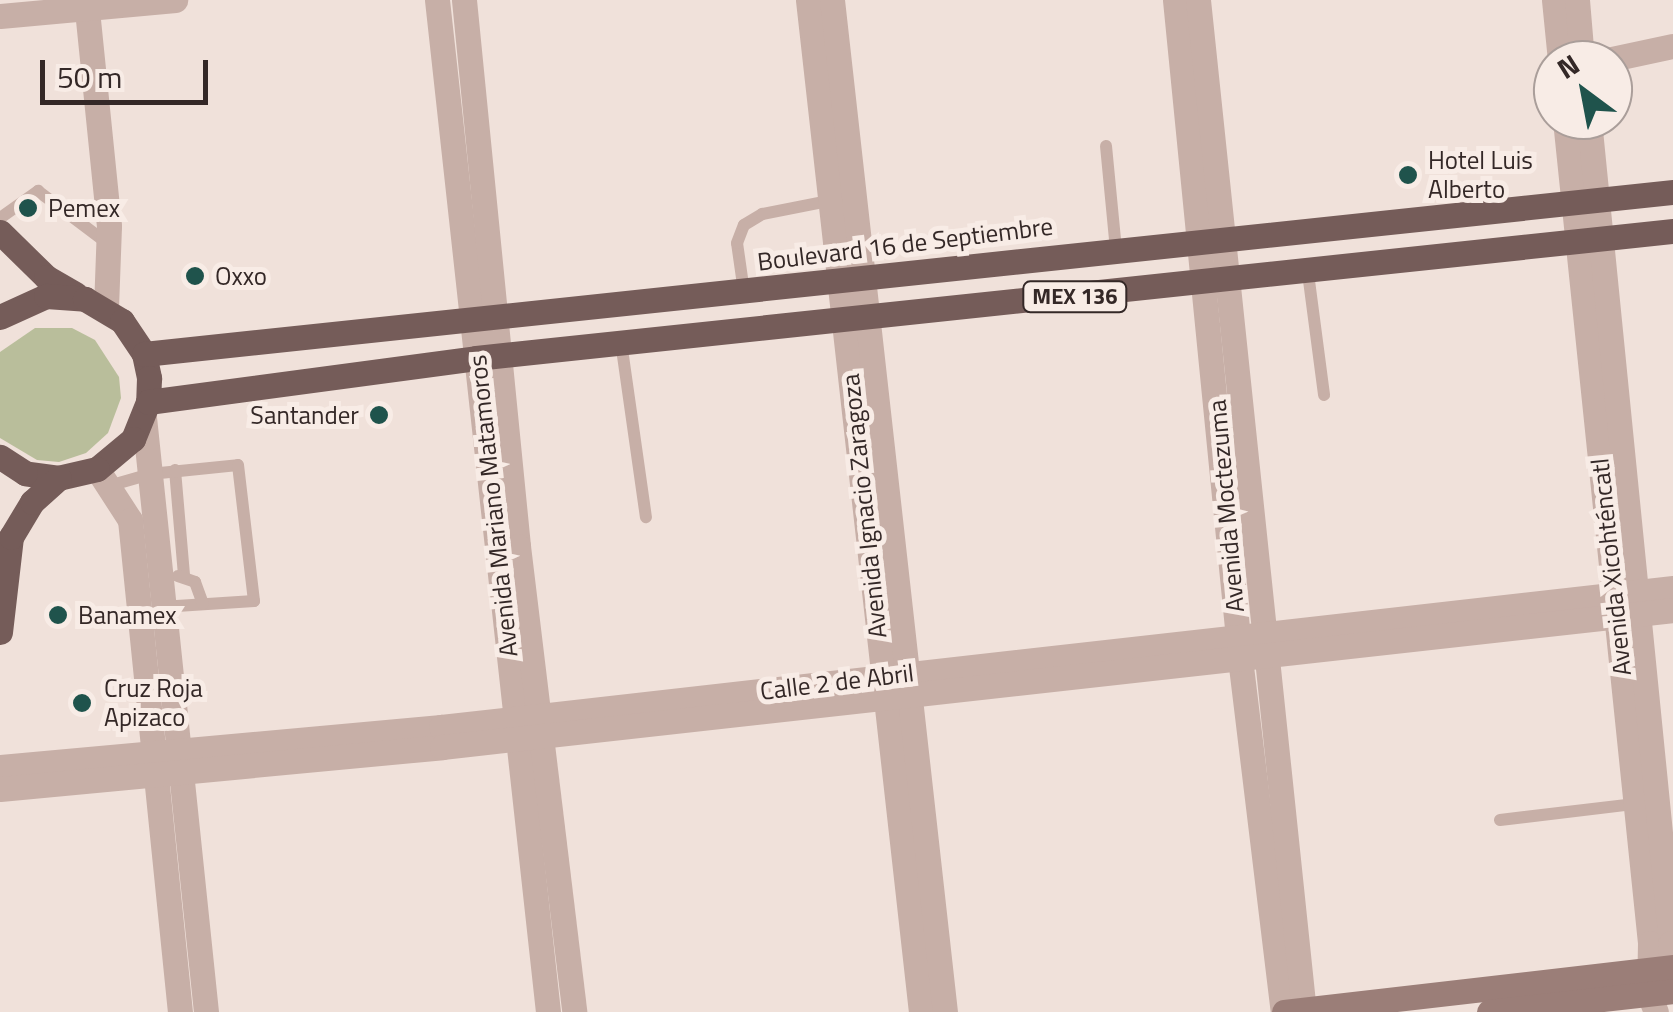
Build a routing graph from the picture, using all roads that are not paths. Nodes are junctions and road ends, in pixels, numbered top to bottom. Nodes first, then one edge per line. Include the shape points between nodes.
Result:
1 (176, 0) edge
2 (437, 0) edge
3 (464, 0) edge
4 (808, 0) edge
5 (832, 0) edge
6 (1554, 0) edge
7 (1577, 0) edge
8 (1185, 1) edge
9 (86, 5) edge
10 (0, 16) edge
11 (1558, 40) edge
12 (1580, 40) edge
13 (825, 46) junction
14 (1673, 46) edge
15 (1633, 54) edge
16 (1197, 112) junction
17 (1570, 140) edge
18 (1587, 140) edge
19 (1106, 146) dead end
20 (834, 149) junction
21 (1673, 192) edge
22 (476, 200) junction
23 (828, 201) junction
24 (1585, 203) junction
25 (0, 218) edge
26 (1673, 231) edge
27 (0, 232) edge
28 (1226, 238) junction
29 (1197, 241) junction
30 (1589, 242) junction
31 (108, 245) junction
32 (1116, 249) junction
33 (1308, 273) junction
34 (1230, 282) junction
35 (852, 283) junction
36 (1202, 286) junction
37 (744, 293) junction
38 (95, 304) junction
39 (0, 316) edge
40 (855, 316) junction
41 (486, 320) junction
42 (621, 342) junction
43 (144, 354) junction
44 (488, 357) junction
45 (1324, 395) dead end
46 (1231, 405) junction
47 (146, 410) junction
48 (0, 458) edge
49 (162, 472) junction
50 (104, 477) junction
51 (60, 478) junction
52 (646, 518) dead end
53 (1245, 564) junction
54 (172, 576) junction
55 (1673, 588) edge
56 (203, 604) junction
57 (1626, 605) junction
58 (152, 608) junction
59 (1673, 610) edge
60 (0, 632) edge
61 (1268, 643) junction
62 (1239, 646) junction
63 (896, 685) junction
64 (1638, 725) junction
65 (529, 726) junction
66 (1262, 739) junction
67 (166, 760) junction
68 (0, 767) edge
69 (0, 789) edge
70 (1635, 804) junction
71 (1500, 820) dead end
72 (914, 841) junction
73 (1650, 842) junction
74 (186, 937) junction
75 (555, 962) junction
76 (1662, 988) edge
77 (180, 1012) edge
78 (206, 1012) edge
79 (548, 1012) edge
80 (574, 1012) edge
81 (921, 1012) edge
82 (945, 1012) edge
83 (1294, 1012) edge
84 (1490, 1012) edge

1 - 9 street
2 - 22 street, Avenida Mariano Matamoros
3 - 22 street, Avenida Mariano Matamoros
4 - 13 street, Avenida Ignacio Zaragoza
5 - 13 street, Avenida Ignacio Zaragoza
6 - 11 street
7 - 12 street
8 - 16 street, Avenida Moctezuma
9 - 10 street
9 - 31 street
13 - 20 street, Avenida Ignacio Zaragoza
14 - 15 street
16 - 28 street, Avenida Moctezuma
16 - 29 street, Avenida Moctezuma
17 - 24 street, Avenida Xicohténcatl
18 - 24 street, Avenida Xicohténcatl
19 - 32 lane
20 - 23 street, Avenida Ignacio Zaragoza
20 - 35 street, Avenida Ignacio Zaragoza
21 - 24 main road, Boulevard 16 de Septiembre / MEX 136
22 - 41 street, Avenida Mariano Matamoros
23 - 35 street, Avenida Ignacio Zaragoza
23 - 37 lane via 762,214 744,225 737,243
24 - 28 main road, Boulevard 16 de Septiembre / MEX 136
24 - 30 street, Avenida Xicohténcatl
25 - 31 lane via 38,191
26 - 30 main road, MEX 136
27 - 38 main road via 46,277
28 - 29 main road, Boulevard 16 de Septiembre / MEX 136
28 - 34 street, Avenida Moctezuma
29 - 32 main road, Boulevard 16 de Septiembre / MEX 136
29 - 36 street, Avenida Moctezuma
30 - 33 main road, MEX 136
30 - 57 street, Avenida Xicohténcatl
31 - 38 street
32 - 35 main road, Boulevard 16 de Septiembre / MEX 136
33 - 34 main road, MEX 136
33 - 45 lane
34 - 36 main road, MEX 136
34 - 46 street, Avenida Moctezuma
35 - 37 main road, Boulevard 16 de Septiembre / MEX 136
35 - 40 street, Avenida Ignacio Zaragoza
36 - 40 main road, MEX 136
36 - 46 street, Avenida Moctezuma
37 - 41 main road, Boulevard 16 de Septiembre / MEX 136
38 - 39 main road via 46,296
38 - 43 main road
40 - 42 main road, MEX 136
40 - 63 street, Avenida Ignacio Zaragoza
41 - 43 main road, Boulevard 16 de Septiembre / MEX 136
41 - 44 street, Avenida Mariano Matamoros
42 - 44 main road, MEX 136
42 - 52 lane
43 - 47 main road
44 - 47 main road, MEX 136
44 - 65 street, Avenida Mariano Matamoros
46 - 53 street, Avenida Moctezuma
47 - 49 street
47 - 50 main road
48 - 51 main road via 25,472
49 - 50 lane
49 - 54 street
49 - 56 lane via 238,465 254,601
50 - 51 main road
50 - 58 street via 130,520
51 - 60 main road via 32,502 12,537
53 - 61 street, Avenida Moctezuma
53 - 62 street, Avenida Moctezuma
54 - 56 lane via 200,588
54 - 58 street
55 - 57 street, Calle 2 de Abril
56 - 58 lane
57 - 59 street, Calle 2 de Abril
57 - 61 street, Calle 2 de Abril
57 - 64 street, Avenida Xicohténcatl
58 - 67 street
61 - 62 street, Calle 2 de Abril
61 - 66 street, Avenida Moctezuma
62 - 63 street, Calle 2 de Abril
62 - 66 street, Avenida Moctezuma
63 - 65 street, Calle 2 de Abril
63 - 72 street, Avenida Ignacio Zaragoza
64 - 70 street, Avenida Xicohténcatl
64 - 73 street, Avenida Xicohténcatl
65 - 67 street, Calle 2 de Abril
65 - 75 street, Avenida Mariano Matamoros
66 - 83 street, Avenida Moctezuma
67 - 68 street, Calle 2 de Abril
67 - 69 street, Calle 2 de Abril
67 - 74 street
70 - 71 lane
70 - 73 street, Avenida Xicohténcatl
72 - 81 street, Avenida Ignacio Zaragoza
72 - 82 street, Avenida Ignacio Zaragoza
73 - 76 street, Avenida Xicohténcatl
74 - 77 street
74 - 78 street
75 - 79 street, Avenida Mariano Matamoros
75 - 80 street, Avenida Mariano Matamoros
76 - 83 main road
76 - 84 main road

